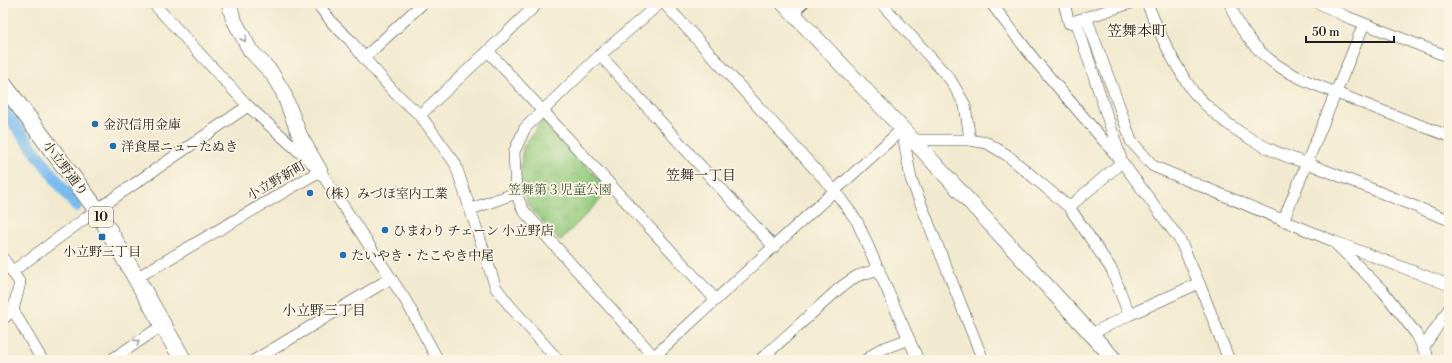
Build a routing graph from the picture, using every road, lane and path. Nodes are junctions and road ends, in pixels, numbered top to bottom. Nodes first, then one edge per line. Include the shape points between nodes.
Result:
1 (154, 3) edge
2 (229, 3) edge
3 (317, 3) edge
4 (423, 3) edge
5 (538, 3) edge
6 (660, 3) edge
7 (664, 3) edge
8 (882, 3) edge
9 (991, 3) edge
10 (1064, 3) edge
11 (1132, 3) edge
12 (1147, 3) edge
13 (1230, 3) edge
14 (1319, 3) edge
15 (793, 6) edge
16 (1081, 19) junction
17 (1364, 24) junction
18 (488, 51) junction
19 (600, 55) junction
20 (1449, 57) edge
21 (364, 58) junction
22 (3, 84) edge
23 (1336, 93) junction
24 (248, 106) junction
25 (542, 111) junction
26 (420, 115) junction
27 (902, 129) junction
28 (1449, 136) edge
29 (913, 140) junction
30 (970, 140) junction
31 (1122, 162) junction
32 (1308, 163) junction
33 (320, 171) junction
34 (834, 190) junction
35 (516, 193) junction
36 (1069, 208) junction
37 (471, 209) junction
38 (97, 210) junction
39 (1449, 220) edge
40 (1283, 221) junction
41 (1333, 241) junction
42 (774, 247) junction
43 (3, 258) edge
44 (879, 269) junction
45 (13, 271) junction
46 (136, 278) junction
47 (391, 278) junction
48 (1199, 283) junction
49 (1449, 285) edge
50 (715, 299) junction
51 (1449, 309) edge
52 (13, 310) junction
53 (1129, 314) junction
54 (3, 319) edge
55 (163, 325) junction
56 (1091, 334) junction
57 (909, 339) junction
58 (1424, 356) edge
59 (653, 359) edge
60 (42, 360) edge
61 (111, 360) edge
62 (183, 360) edge
63 (255, 360) edge
64 (438, 360) edge
65 (558, 360) edge
66 (760, 360) edge
67 (866, 360) edge
68 (918, 360) edge
69 (983, 360) edge
70 (1115, 360) edge
71 (1229, 360) edge

1 - 24 street
2 -> 33 street via 233,18 250,50 271,72 283,92 300,136
3 - 21 street
4 - 21 street
5 - 18 street
6 - 19 street
7 - 34 street
8 - 30 street via 950,79 965,105
9 - 31 street via 1033,58
10 - 16 street via 1069,23
11 - 16 street
12 - 32 street via 1160,36 1192,91 1214,113 1252,140
13 - 23 street via 1249,40 1276,65
14 - 17 street
15 - 27 street
16 - 31 street
16 - 40 street via 1121,111 1130,141 1153,166
17 - 20 street
17 - 23 street
18 - 25 street
18 - 26 street
19 - 25 street
19 - 42 street
21 - 26 street via 395,93
22 - 38 main road, 小立野通り / 10
23 - 28 street
23 - 32 street
24 - 33 street
24 - 38 street
25 - 35 street via 525,128 514,152
25 - 50 street
26 - 37 street via 455,163
27 - 29 street
27 - 34 street
27 - 69 street via 912,179
29 - 30 street
29 - 56 street
30 - 36 street via 987,143 1007,155
31 - 36 street
31 - 48 street via 1180,240
32 - 39 street
32 - 40 street
33 - 46 street, 小立野新町
33 - 47 street, 小立野新町
34 - 42 street
34 - 44 street via 857,221
35 - 37 street
35 - 59 street via 523,210
36 - 53 street via 1112,270
37 - 65 street via 496,288
38 - 45 street
38 - 46 main road, 小立野通り / 10
40 - 41 street
41 - 49 street
41 - 58 street via 1383,291 1417,335
42 - 50 street
43 - 45 street
44 - 57 street
44 - 66 street via 857,276 841,287
45 - 52 street via 20,283
46 - 55 main road, 小立野通り / 10
47 - 63 street
47 - 64 street, 小立野新町
48 - 53 street
48 - 71 street
50 - 59 street
51 - 58 street
52 - 54 street
52 - 60 street
53 - 56 street
61 -> 55 street
55 - 62 main road, 小立野通り / 10
56 - 70 street
57 - 67 street via 879,350
57 - 68 street

